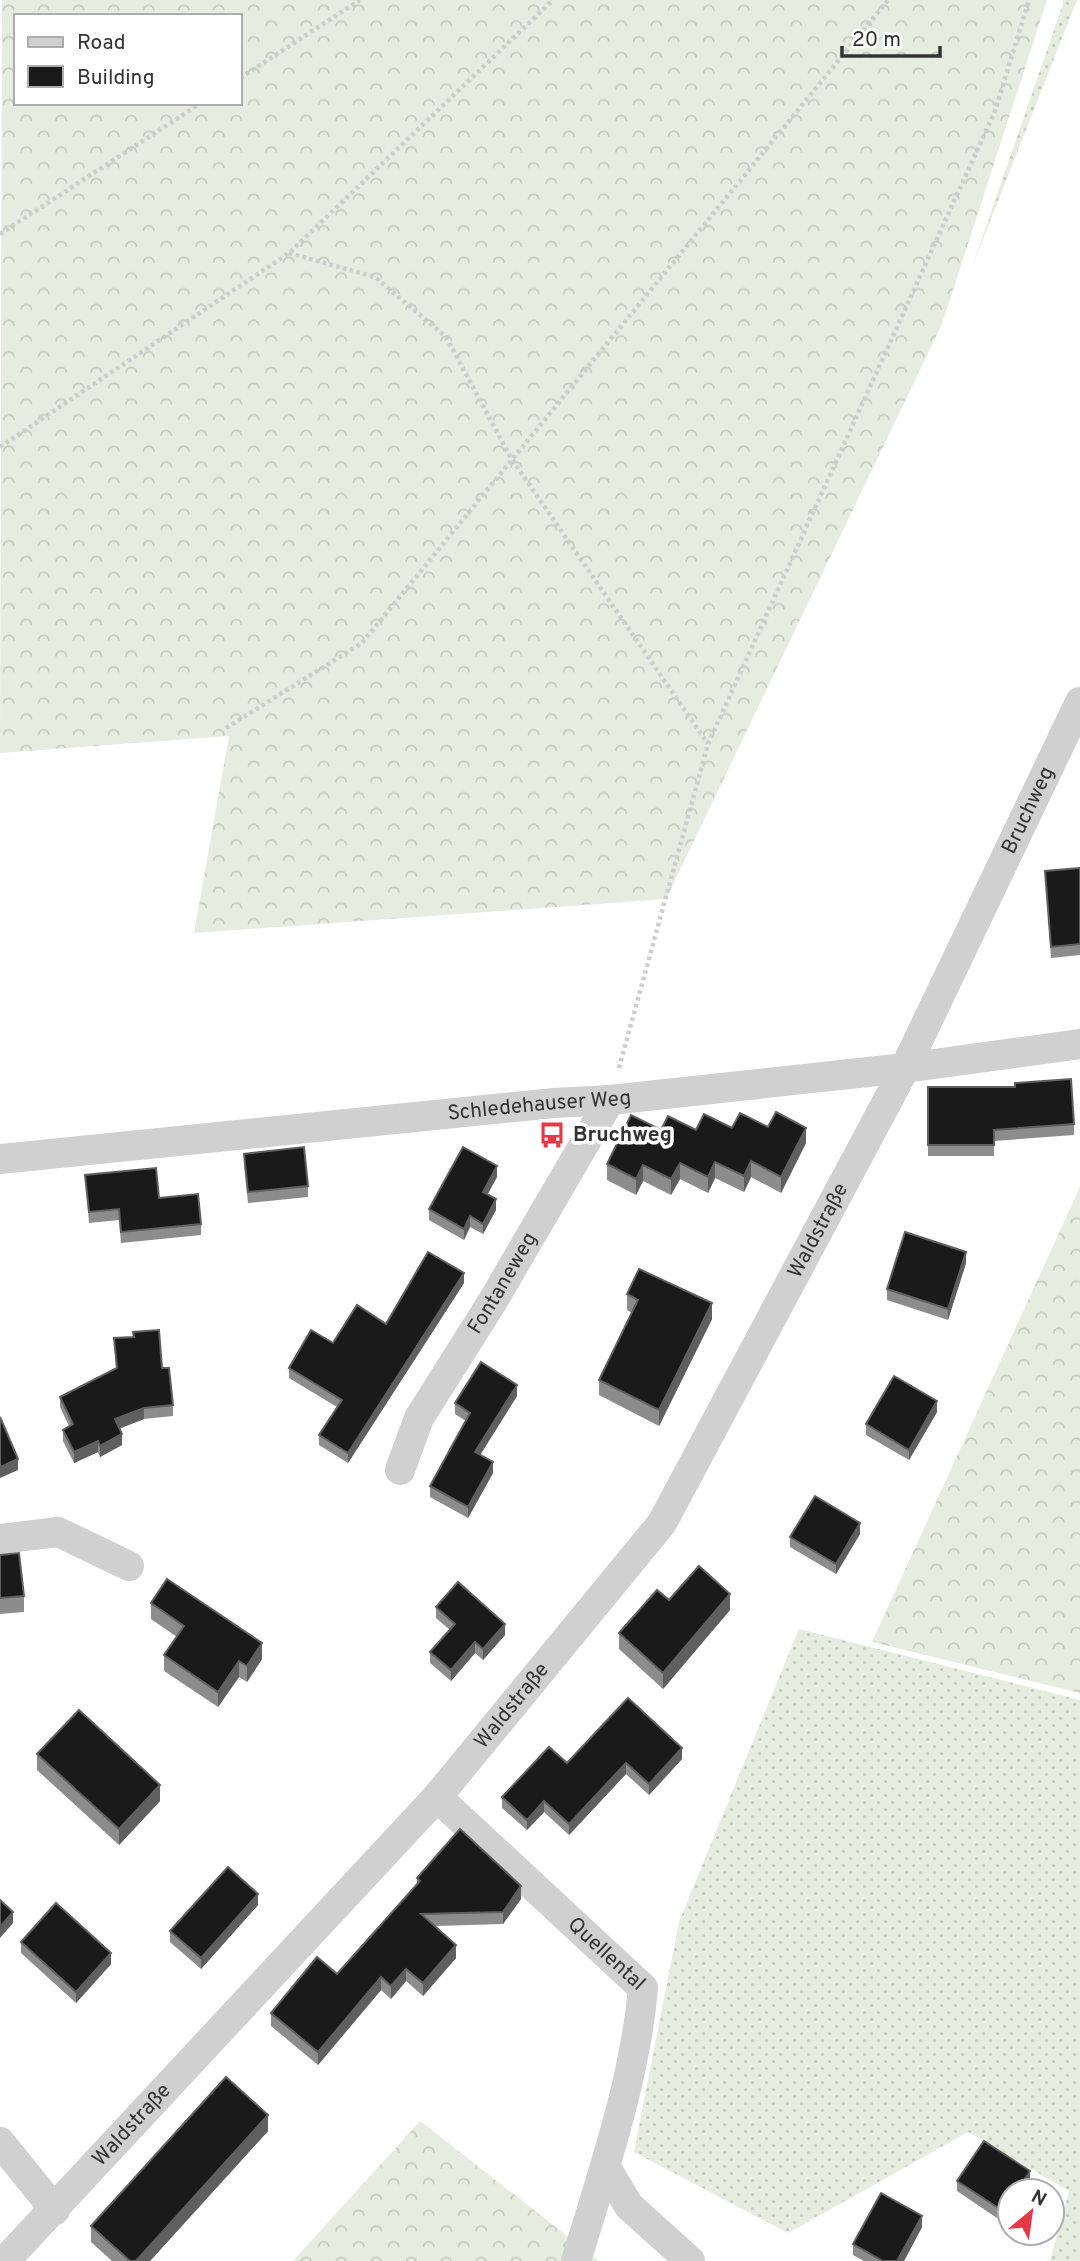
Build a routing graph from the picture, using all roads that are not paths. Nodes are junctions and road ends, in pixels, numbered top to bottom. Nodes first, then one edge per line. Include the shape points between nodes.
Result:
1 (1080, 702) edge
2 (1080, 1044) edge
3 (905, 1068) junction
4 (610, 1100) junction
5 (0, 1160) edge
6 (400, 1469) dead end
7 (0, 1539) edge
8 (129, 1566) dead end
9 (437, 1797) junction
10 (0, 2142) edge
11 (605, 2166) junction
12 (55, 2210) junction
13 (5, 2261) edge
14 (576, 2261) edge
15 (690, 2261) edge

1 - 3 street, Bruchweg
2 - 3 street, Schledehauser Weg
3 - 4 street, Schledehauser Weg
3 - 9 street, Waldstraße via 662,1523
4 - 5 street, Schledehauser Weg
4 - 6 street, Fontaneweg via 419,1418
7 - 8 street via 58,1532
9 - 11 street, Quellental via 643,1988 639,2025
9 - 12 street, Waldstraße
10 - 12 street
11 - 14 street, Quellental
11 - 15 street via 629,2206
12 - 13 street, Waldstraße

